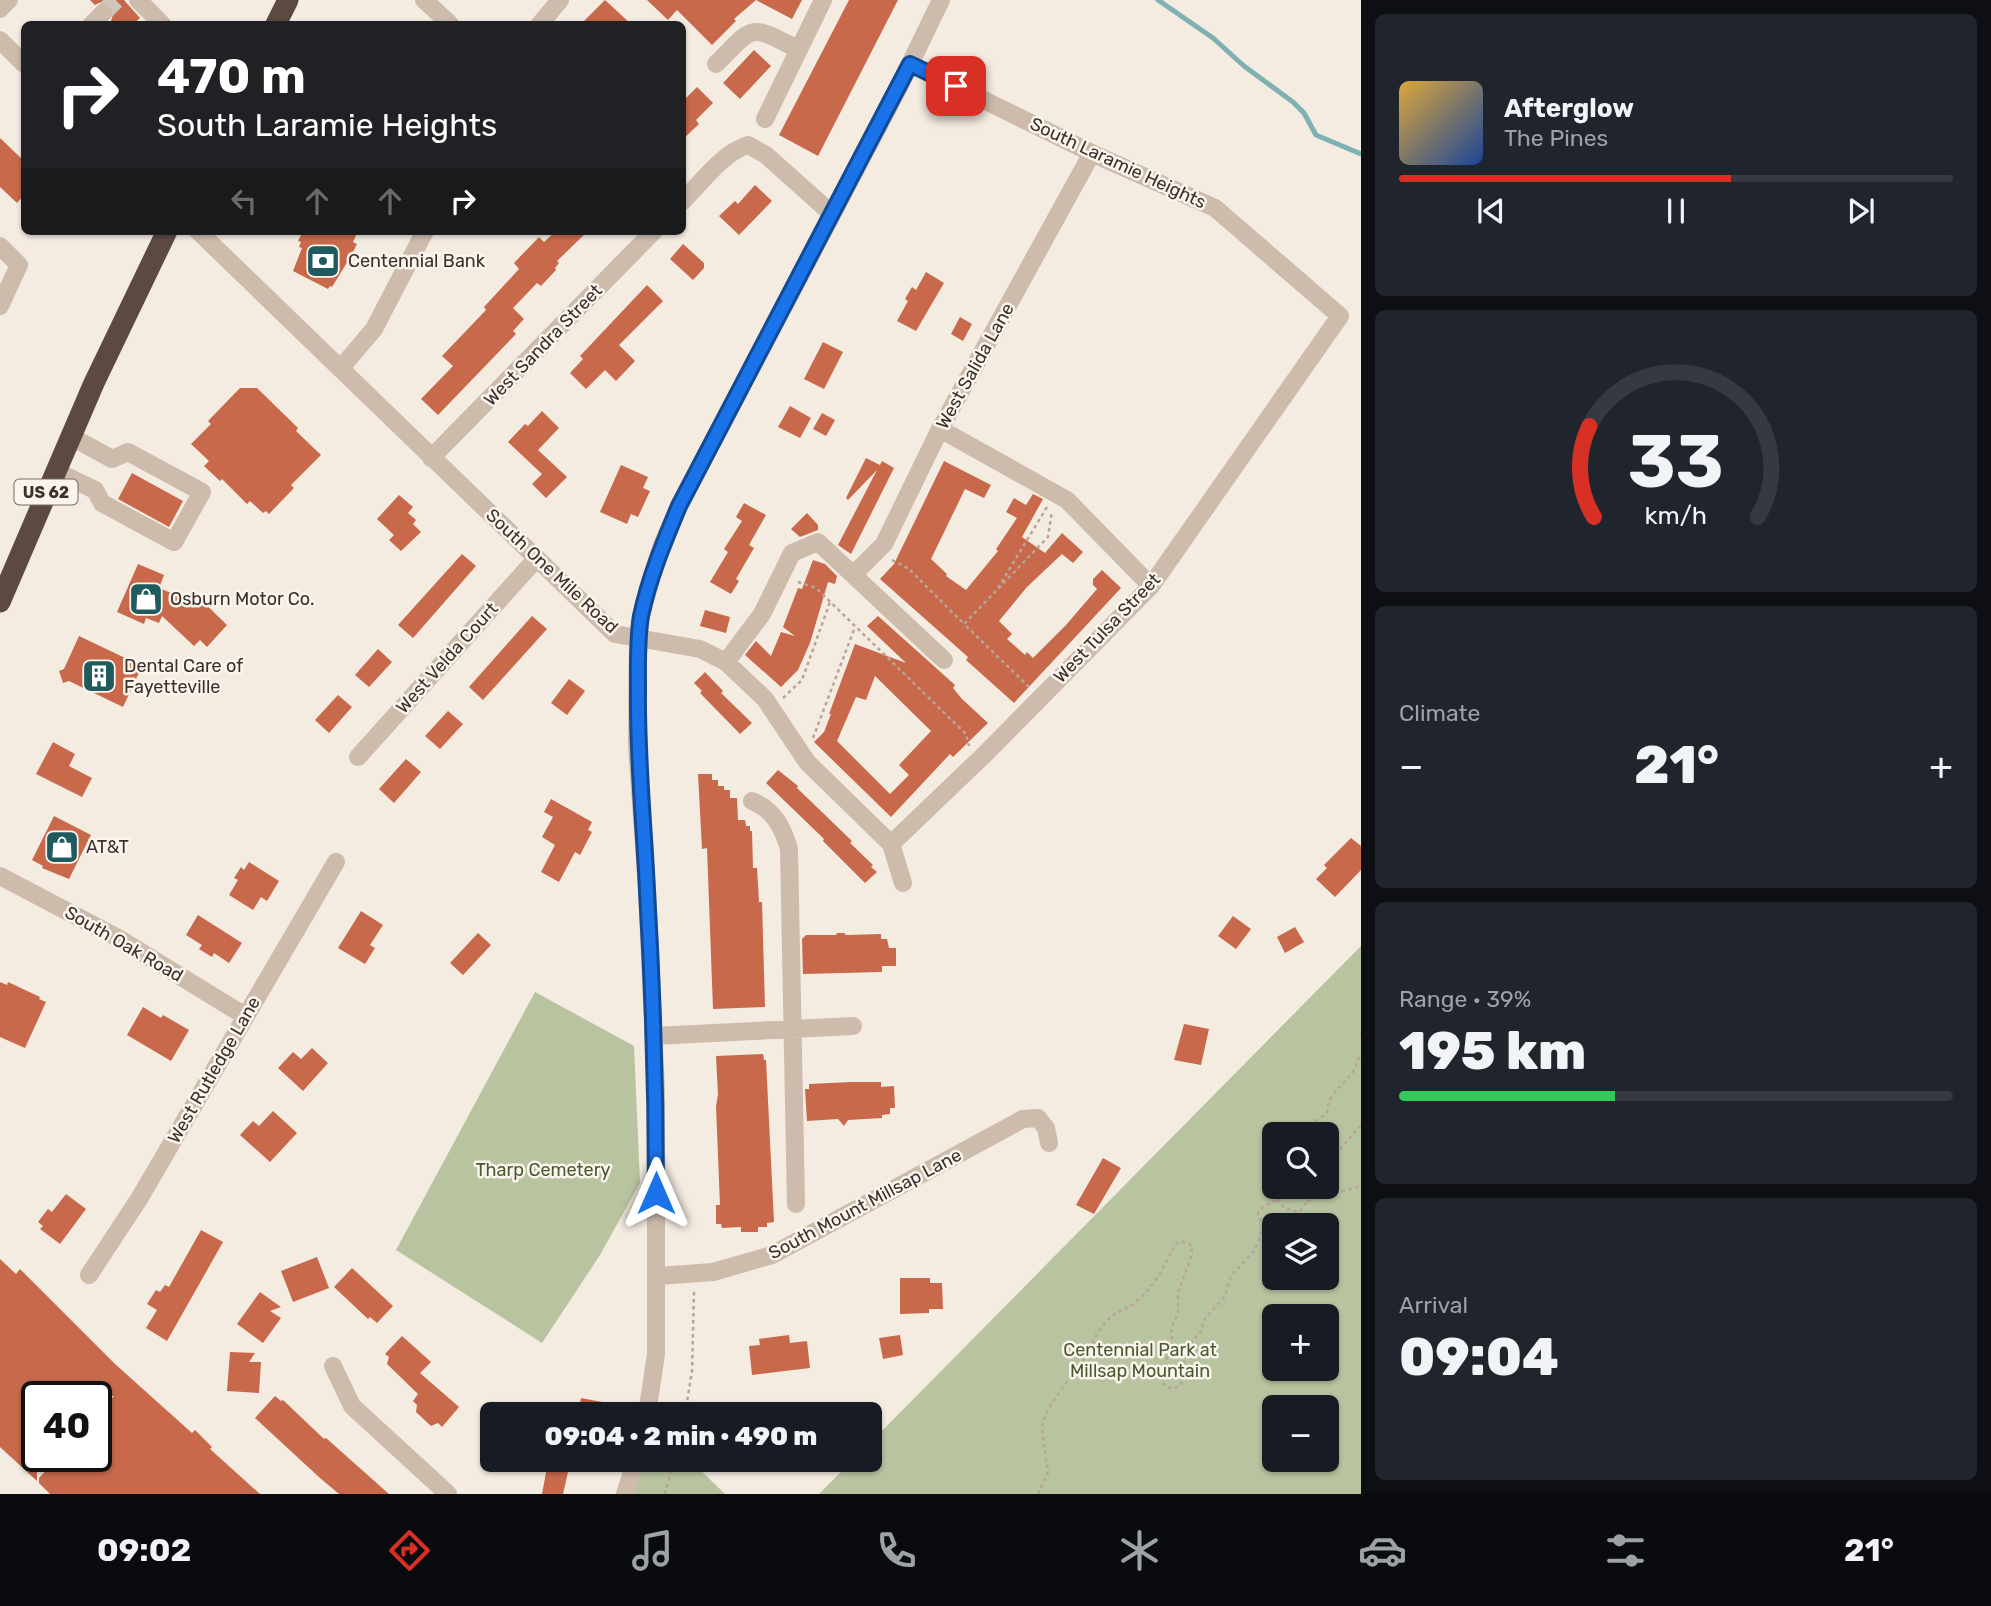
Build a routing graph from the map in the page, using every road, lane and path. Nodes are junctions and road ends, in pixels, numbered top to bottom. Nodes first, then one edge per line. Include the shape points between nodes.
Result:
1 (9, 0) edge
2 (138, 0) edge
3 (288, 0) edge
4 (424, 0) edge
5 (560, 0) edge
6 (823, 0) edge
7 (942, 0) edge
8 (0, 9) edge
9 (159, 21) edge
10 (277, 21) edge
11 (447, 21) edge
12 (542, 21) edge
13 (0, 40) edge
14 (799, 50) junction
15 (21, 61) edge
16 (716, 64) dead end
17 (910, 64) junction
18 (765, 119) dead end
19 (1092, 153) junction
20 (686, 198) edge
21 (832, 214) junction
22 (165, 235) edge
23 (202, 235) edge
24 (418, 235) edge
25 (650, 235) edge
26 (0, 246) edge
27 (0, 306) edge
28 (1340, 316) joint
29 (340, 369) junction
30 (940, 429) junction
31 (70, 436) junction
32 (431, 458) junction
33 (55, 471) junction
34 (1055, 493) junction
35 (876, 552) junction
36 (536, 559) junction
37 (780, 575) junction
38 (853, 575) junction
39 (1151, 586) junction
40 (998, 588) junction
41 (0, 602) edge
42 (830, 602) junction
43 (964, 624) junction
44 (855, 626) junction
45 (638, 639) junction
46 (944, 660) dead end
47 (726, 662) junction
48 (1040, 698) junction
49 (772, 709) junction
50 (800, 753) junction
51 (984, 755) junction
52 (358, 757) dead end
53 (752, 801) dead end
54 (891, 844) junction
55 (336, 862) dead end
56 (0, 876) edge
57 (903, 883) dead end
58 (245, 1016) junction
59 (853, 1026) dead end
60 (792, 1029) junction
61 (654, 1035) junction
62 (1361, 1055) edge
63 (1316, 1122) edge
64 (1361, 1125) edge
65 (1049, 1143) dead end
66 (1339, 1150) edge
67 (1361, 1186) edge
68 (1280, 1199) edge
69 (1276, 1200) junction
70 (1308, 1201) joint
71 (796, 1204) dead end
72 (695, 1274) junction
73 (89, 1275) dead end
74 (658, 1276) junction
75 (332, 1366) dead end
76 (649, 1402) edge
77 (687, 1402) edge
78 (632, 1472) edge
79 (671, 1472) edge
80 (448, 1494) edge
81 (625, 1494) edge
82 (665, 1494) edge
83 (1038, 1494) edge

1 - 8 street
2 - 9 street
3 - 10 highway
4 - 11 street
5 - 12 street
6 - 14 street
7 - 17 street
13 - 15 street
14 - 16 street via 755,31 746,34
14 - 18 street
17 - 19 street, South Laramie Heights
17 - 21 street
19 - 28 street, South Laramie Heights via 1214,208
19 - 30 street, West Salida Lane
20 - 21 street via 727,156 748,145 766,155
21 - 45 street via 679,506 651,579
22 - 31 highway, US 62
23 - 29 street, South One Mile Road
24 - 29 street via 374,329
25 - 32 street, West Sandra Street
26 - 27 street via 19,265
28 - 39 street, West Tulsa Street
29 - 32 street, South One Mile Road
30 - 34 street
30 - 35 street, West Salida Lane
31 - 33 highway, US 62
31 - 33 street via 112,458 128,452 202,492 174,542 102,503 95,490
32 - 36 street, South One Mile Road
33 - 41 highway, US 62
34 - 39 street
34 - 40 path
34 - 40 path via 1048,537
35 - 38 street, West Salida Lane
35 - 43 path via 909,569
36 - 45 street, South One Mile Road via 615,634
36 - 52 street, West Velda Court
37 - 38 street via 792,553 818,542
37 - 42 path via 816,588
37 - 47 street via 762,614
38 - 46 street
39 - 48 street, West Tulsa Street
40 - 43 path
42 - 44 path
42 - 49 path via 802,680
43 - 48 path
44 - 50 path via 814,736
44 - 51 path via 966,734 970,747
45 - 47 street, South One Mile Road via 699,649
45 - 61 street via 637,746
47 - 49 street, South One Mile Road
48 - 51 street, West Tulsa Street
49 - 50 street, South One Mile Road
50 - 54 street, South One Mile Road
51 - 54 street, West Tulsa Street
53 - 60 street via 778,821 789,849
54 - 57 street, South One Mile Road
55 - 58 street, West Rutledge Lane
56 - 58 street, South Oak Road via 118,938
58 - 73 street, West Rutledge Lane via 139,1199
59 - 60 street
60 - 61 street
60 - 71 street
61 - 74 street
62 - 63 path via 1354,1072 1327,1104 1327,1113
64 - 66 path
65 - 72 street, South Mount Millsap Lane via 1038,1118 1023,1119 772,1255
67 - 70 path
68 - 69 path
69 - 70 path via 1296,1212
69 - 83 path via 1259,1210 1263,1227 1255,1250 1234,1271 1225,1296 1203,1321 1185,1357 1177,1387 1164,1386 1161,1377 1191,1257 1189,1244 1176,1244 1148,1290 1111,1316 1098,1332 1043,1421 1048,1472
72 - 74 street, South Mount Millsap Lane
72 - 77 path
74 - 76 street via 656,1354
75 - 80 street via 352,1406
78 - 81 street
79 - 82 path

